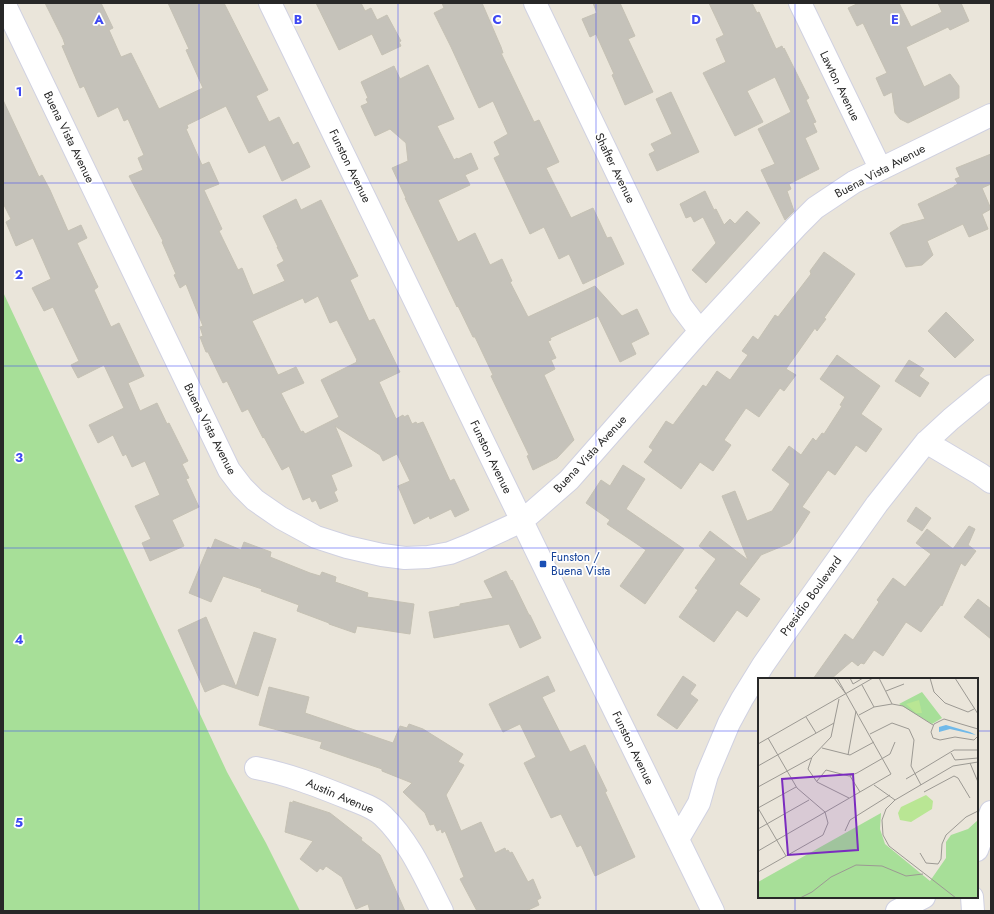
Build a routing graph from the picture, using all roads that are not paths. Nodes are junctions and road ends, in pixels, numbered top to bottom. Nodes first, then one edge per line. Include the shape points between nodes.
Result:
1 (4, 3) edge
2 (270, 3) edge
3 (535, 3) edge
4 (800, 3) edge
5 (991, 115) edge
6 (880, 168) junction
7 (700, 331) junction
8 (991, 386) edge
9 (926, 442) junction
10 (991, 482) edge
11 (522, 521) junction
12 (256, 768) dead end
13 (991, 812) edge
14 (678, 840) junction
15 (978, 847) edge
16 (922, 898) edge
17 (972, 898) edge
18 (442, 911) edge
19 (714, 911) edge
20 (897, 911) edge
21 (973, 911) edge

1 - 11 street, Buena Vista Avenue via 229,470 242,487 255,500 316,537 347,547 405,558 450,553
2 - 11 street, Funston Avenue
3 - 7 street, Shafter Avenue via 681,306
4 - 6 street, Lawton Avenue
5 - 6 street, Buena Vista Avenue
6 - 7 street, Buena Vista Avenue via 815,208
7 - 11 street, Buena Vista Avenue via 569,480
8 - 9 street, Presidio Boulevard
9 - 10 street
9 - 14 street, Presidio Boulevard via 877,504 763,665 729,723 707,774 699,803
11 - 14 street, Funston Avenue
12 - 18 street, Austin Avenue via 282,773 325,789 361,803 382,815 413,854
13 - 15 street
14 - 19 street, Funston Avenue
16 - 20 street
17 - 21 street

